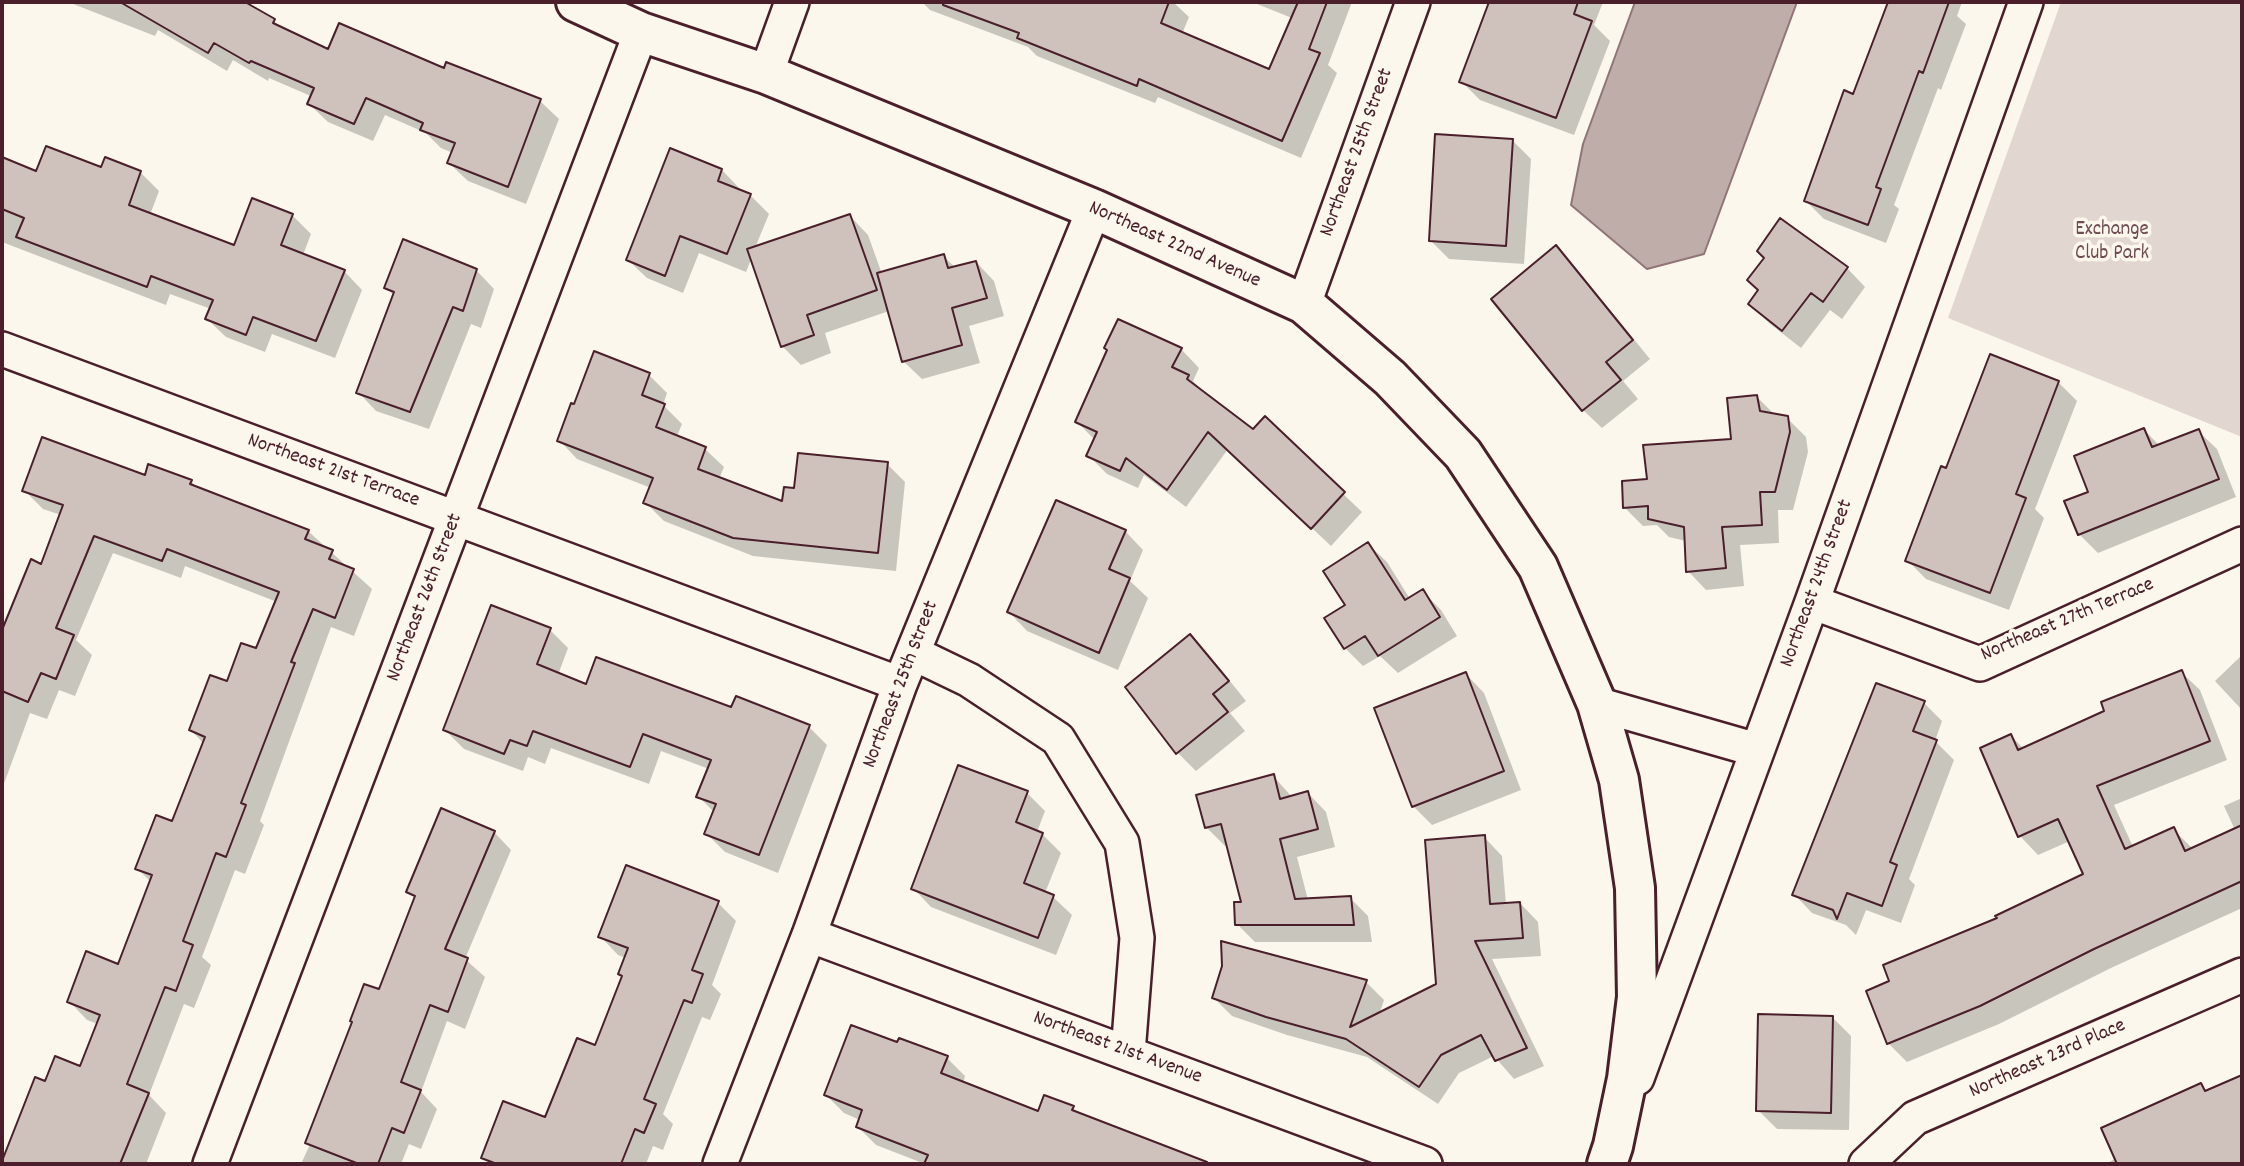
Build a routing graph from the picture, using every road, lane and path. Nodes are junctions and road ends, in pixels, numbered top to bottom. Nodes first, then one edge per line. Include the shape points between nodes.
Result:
1 (576, 2) edge
2 (792, 2) edge
3 (1413, 2) edge
4 (2025, 2) edge
5 (641, 32) junction
6 (766, 74) junction
7 (1094, 209) junction
8 (1304, 304) junction
9 (2, 349) edge
10 (457, 518) junction
11 (2242, 544) edge
12 (1812, 602) junction
13 (913, 653) junction
14 (900, 684) junction
15 (1597, 704) junction
16 (1757, 750) junction
17 (809, 935) junction
18 (2242, 975) edge
19 (1128, 1053) junction
20 (1610, 1155) edge
21 (210, 1164) edge
22 (720, 1164) edge
23 (1425, 1164) edge
24 (1866, 1164) edge

1 - 5 street, Northeast 22nd Avenue
2 - 6 street
3 - 8 street, Northeast 25th Street
4 - 12 street, Northeast 24th Street
5 - 6 street, Northeast 22nd Avenue
5 - 10 street, Northeast 26th Street
6 - 7 street, Northeast 22nd Avenue
7 - 8 street, Northeast 22nd Avenue
7 - 13 street, Northeast 25th Street
8 - 15 street, Northeast 22nd Avenue via 1390,378 1463,454 1538,567
9 - 10 street, Northeast 21st Terrace
10 - 14 street, Northeast 21st Terrace
10 - 21 street, Northeast 26th Street
11 - 12 street, Northeast 27th Terrace via 1980,664
12 - 16 street, Northeast 24th Street
13 - 14 street, Northeast 25th Street
13 - 19 street via 969,680 1058,739 1122,843 1137,938
14 - 17 street, Northeast 25th Street
15 - 16 street
15 - 20 street, Northeast 22nd Avenue via 1619,780 1635,888 1637,997 1627,1079
16 - 20 street, Northeast 24th Street
17 - 19 street, Northeast 21st Avenue
17 - 22 street, Northeast 25th Street
18 - 24 street, Northeast 23rd Place via 1915,1118
19 - 23 street, Northeast 21st Avenue

